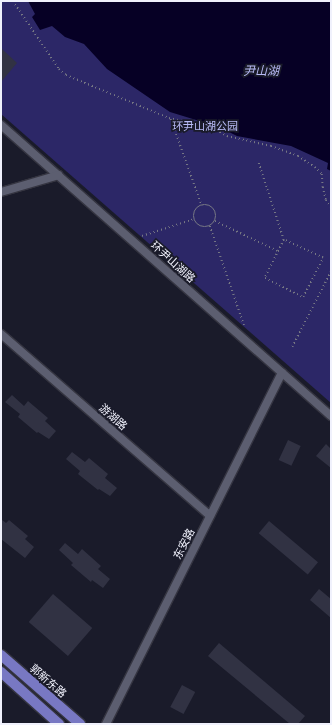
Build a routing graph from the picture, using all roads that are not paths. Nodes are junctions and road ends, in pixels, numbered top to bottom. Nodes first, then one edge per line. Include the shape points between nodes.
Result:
1 (1, 125) edge
2 (59, 175) junction
3 (1, 192) edge
4 (2, 337) edge
5 (282, 373) junction
6 (331, 416) edge
7 (210, 516) junction
8 (1, 655) edge
9 (1, 672) edge
10 (59, 724) edge
11 (80, 724) edge
12 (106, 724) edge

1 - 2 street, 环尹山湖路
2 - 3 street
2 - 5 street, 环尹山湖路
4 - 7 street, 游湖路
5 - 6 street, 环尹山湖路
5 - 7 street, 东安路
7 - 12 street, 东安路
8 - 11 main road, 郭新东路
9 - 10 main road

